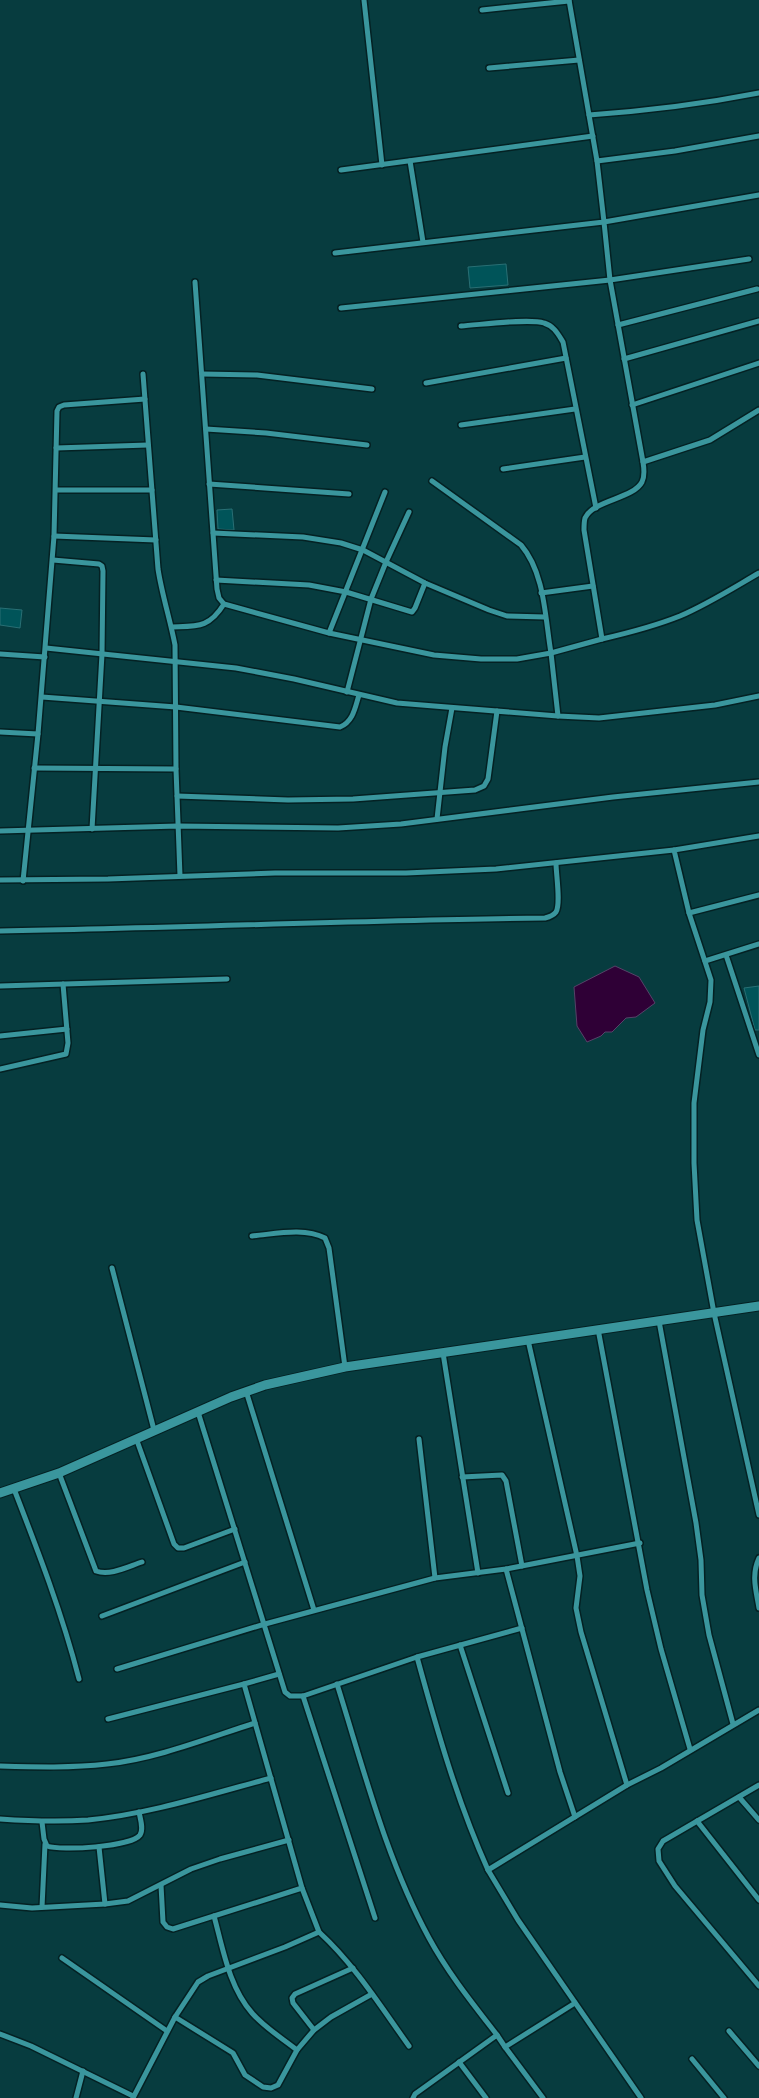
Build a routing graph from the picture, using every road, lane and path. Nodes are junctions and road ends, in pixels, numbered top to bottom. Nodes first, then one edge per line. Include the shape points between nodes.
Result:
1 (364, 0) edge
2 (569, 0) edge
3 (482, 10) dead end
4 (579, 60) junction
5 (489, 68) dead end
6 (759, 93) edge
7 (589, 116) junction
8 (593, 136) junction
9 (759, 136) edge
10 (410, 161) junction
11 (597, 161) junction
12 (382, 164) junction
13 (341, 170) dead end
14 (759, 195) edge
15 (604, 222) junction
16 (422, 242) junction
17 (335, 253) dead end
18 (749, 259) dead end
19 (610, 280) junction
20 (195, 282) dead end
21 (757, 289) dead end
22 (341, 308) dead end
23 (759, 320) edge
24 (618, 325) junction
25 (461, 326) dead end
26 (566, 358) junction
27 (624, 359) junction
28 (759, 364) edge
29 (144, 374) dead end
30 (202, 374) junction
31 (426, 384) dead end
32 (372, 389) dead end
33 (145, 399) junction
34 (632, 406) junction
35 (576, 409) junction
36 (759, 410) edge
37 (461, 425) dead end
38 (206, 429) junction
39 (148, 445) junction
40 (367, 445) dead end
41 (56, 448) junction
42 (585, 458) junction
43 (644, 462) junction
44 (503, 469) dead end
45 (432, 481) dead end
46 (209, 484) junction
47 (56, 490) junction
48 (152, 490) junction
49 (385, 492) dead end
50 (349, 494) dead end
51 (596, 508) junction
52 (409, 512) dead end
53 (213, 533) junction
54 (54, 536) junction
55 (156, 540) junction
56 (362, 550) junction
57 (52, 560) junction
58 (386, 562) junction
59 (759, 573) edge
60 (216, 580) junction
61 (425, 583) junction
62 (593, 586) junction
63 (346, 592) junction
64 (541, 593) junction
65 (371, 599) junction
66 (224, 604) junction
67 (545, 617) junction
68 (172, 627) junction
69 (329, 633) junction
70 (602, 639) junction
71 (359, 640) junction
72 (46, 648) junction
73 (551, 653) junction
74 (0, 654) edge
75 (102, 654) junction
76 (45, 658) junction
77 (176, 661) junction
78 (347, 692) junction
79 (359, 695) junction
80 (759, 696) edge
81 (42, 697) junction
82 (99, 701) junction
83 (176, 707) junction
84 (452, 708) junction
85 (497, 712) junction
86 (558, 716) junction
87 (0, 732) edge
88 (38, 734) junction
89 (34, 768) junction
90 (96, 768) junction
91 (176, 769) junction
92 (759, 782) edge
93 (440, 793) junction
94 (177, 796) junction
95 (437, 819) junction
96 (178, 826) junction
97 (92, 829) junction
98 (0, 831) edge
99 (28, 831) junction
100 (759, 836) edge
101 (674, 850) junction
102 (556, 863) junction
103 (180, 876) junction
104 (0, 880) edge
105 (23, 880) junction
106 (759, 895) edge
107 (689, 913) junction
108 (0, 931) edge
109 (759, 944) edge
110 (726, 954) junction
111 (705, 961) junction
112 (227, 979) dead end
113 (63, 984) junction
114 (0, 986) edge
115 (67, 1029) junction
116 (0, 1036) edge
117 (759, 1055) edge
118 (0, 1069) edge
119 (252, 1236) dead end
120 (112, 1268) dead end
121 (759, 1306) edge
122 (714, 1313) junction
123 (659, 1321) junction
124 (598, 1328) junction
125 (528, 1340) junction
126 (443, 1353) junction
127 (345, 1367) junction
128 (246, 1391) junction
129 (198, 1412) junction
130 (154, 1430) junction
131 (136, 1438) junction
132 (420, 1440) dead end
133 (59, 1473) junction
134 (462, 1477) junction
135 (14, 1488) junction
136 (0, 1492) edge
137 (759, 1515) edge
138 (235, 1529) junction
139 (640, 1544) junction
140 (577, 1556) junction
141 (759, 1558) edge
142 (142, 1562) dead end
143 (245, 1562) junction
144 (522, 1566) junction
145 (506, 1569) junction
146 (478, 1573) junction
147 (435, 1578) junction
148 (759, 1608) edge
149 (314, 1610) junction
150 (102, 1616) dead end
151 (265, 1624) junction
152 (522, 1628) junction
153 (460, 1645) junction
154 (417, 1657) junction
155 (117, 1669) dead end
156 (279, 1674) junction
157 (79, 1678) dead end
158 (244, 1684) junction
159 (337, 1684) junction
160 (303, 1696) junction
161 (759, 1710) edge
162 (108, 1718) dead end
163 (255, 1723) junction
164 (734, 1724) junction
165 (690, 1749) junction
166 (0, 1766) edge
167 (271, 1778) junction
168 (627, 1785) junction
169 (759, 1785) edge
170 (508, 1793) dead end
171 (739, 1797) junction
172 (139, 1812) junction
173 (575, 1817) junction
174 (0, 1819) edge
175 (759, 1820) edge
176 (696, 1821) junction
177 (42, 1822) junction
178 (289, 1840) junction
179 (45, 1843) junction
180 (99, 1847) junction
181 (488, 1870) junction
182 (160, 1885) junction
183 (302, 1888) junction
184 (759, 1900) edge
185 (105, 1904) junction
186 (0, 1905) edge
187 (42, 1907) junction
188 (214, 1916) junction
189 (375, 1918) dead end
190 (319, 1932) junction
191 (62, 1958) dead end
192 (228, 1968) junction
193 (353, 1968) junction
194 (759, 1986) edge
195 (372, 1994) junction
196 (575, 2003) junction
197 (175, 2017) junction
198 (314, 2030) junction
199 (167, 2031) junction
200 (729, 2032) dead end
201 (0, 2034) edge
202 (497, 2035) junction
203 (410, 2046) dead end
204 (505, 2047) junction
205 (297, 2050) junction
206 (692, 2059) dead end
207 (459, 2062) junction
208 (759, 2066) edge
209 (83, 2071) junction
210 (133, 2097) edge
211 (76, 2098) edge
212 (412, 2098) edge
213 (486, 2098) edge
214 (543, 2098) edge
215 (641, 2098) edge
216 (724, 2098) edge

1 - 12 street
2 - 3 street
2 - 4 street
4 - 5 street
4 - 7 street
6 - 7 street via 667,108
7 - 8 street
8 - 10 street
8 - 11 street
9 - 11 street
10 - 12 street
10 - 16 street
11 - 15 street
12 - 13 street
14 - 15 street
15 - 16 street
15 - 19 street
16 - 17 street
18 - 19 street
19 - 22 street
19 - 24 street
20 - 30 street
21 - 24 street
23 - 27 street
24 - 27 street
25 - 26 street via 545,323 556,330 563,342
26 - 31 street
26 - 35 street
27 - 34 street
28 - 34 street
29 - 33 street
30 - 32 street via 257,376
30 - 38 street
33 - 39 street
33 - 41 street via 59,407
34 - 43 street
35 - 37 street
35 - 42 street
36 - 43 street via 710,440
38 - 40 street
38 - 46 street
39 - 41 street
39 - 48 street
41 - 47 street
42 - 44 street
42 - 51 street
43 - 51 street via 642,483
45 - 64 street via 522,545 538,574
46 - 50 street
46 - 53 street
47 - 48 street
47 - 54 street
48 - 55 street
49 - 56 street
51 - 62 street via 585,519 584,530
52 - 58 street
53 - 56 street via 322,539
53 - 60 street
54 - 55 street
54 - 57 street
55 - 68 street via 161,591
56 - 58 street
56 - 63 street
57 - 72 street
57 - 75 street via 102,566
58 - 61 street
58 - 65 street
59 - 70 street via 679,616
60 - 63 street via 309,584
60 - 66 street via 219,598
61 - 65 street via 412,612
61 - 67 street via 507,616
62 - 64 street
62 - 70 street
63 - 65 street
63 - 69 street
64 - 67 street
65 - 71 street
66 - 68 street via 209,622
66 - 69 street
67 - 73 street
68 - 77 street
69 - 71 street
70 - 73 street
71 - 73 street via 434,655 481,659 517,659
71 - 78 street
72 - 75 street
72 - 76 street
73 - 86 street
74 - 76 street
75 - 77 street
75 - 82 street
76 - 81 street
77 - 78 street via 246,669
77 - 83 street
78 - 79 street
79 - 83 street via 350,720 340,727
79 - 84 street via 397,703
80 - 86 street via 715,705 599,718
81 - 82 street
81 - 88 street
82 - 83 street
82 - 90 street
83 - 91 street
84 - 85 street
84 - 93 street
85 - 86 street
85 - 93 street via 488,779 484,786 475,790
87 - 88 street
88 - 89 street
89 - 90 street
89 - 99 street
90 - 91 street
90 - 97 street
91 - 94 street
92 - 95 street
93 - 94 street via 288,800
93 - 95 street
94 - 96 street
95 - 96 street via 338,828
96 - 97 street
96 - 103 street
97 - 99 street
98 - 99 street
99 - 105 street
100 - 101 street
101 - 102 street
101 - 107 street
102 - 103 street via 406,873
102 - 108 street via 558,905 556,912 545,918
103 - 105 street
104 - 105 street
106 - 107 street
107 - 111 street
109 - 110 street
110 - 111 street
110 - 117 street
111 - 122 street via 711,980 710,1002 697,1065 694,1163 697,1220
112 - 113 street
113 - 114 street
113 - 115 street
115 - 116 street
115 - 118 street via 66,1054
119 - 127 street via 306,1232 325,1238
120 - 130 street
121 - 122 street
122 - 123 street
122 - 137 street
123 - 124 street
123 - 164 street via 696,1523 709,1635
124 - 125 street
124 - 139 street
125 - 126 street
125 - 140 street
126 - 127 street
126 - 134 street
127 - 128 street
128 - 129 street
128 - 149 street
129 - 130 street
129 - 138 street
130 - 131 street
131 - 133 street
131 - 138 street via 178,1548
132 - 147 street
133 - 135 street
133 - 142 street via 96,1571 103,1574
134 - 144 street via 502,1475 506,1481
134 - 146 street
135 - 136 street
135 - 157 street via 66,1627
138 - 143 street
139 - 140 street
139 - 165 street via 660,1649
140 - 144 street
140 - 168 street via 580,1576 576,1608 581,1632
141 - 148 street via 754,1569
143 - 150 street
143 - 151 street
144 - 145 street
145 - 146 street
145 - 152 street
146 - 147 street
147 - 149 street
149 - 151 street
151 - 155 street
151 - 156 street
152 - 153 street
152 - 173 street
153 - 154 street
153 - 170 street
154 - 159 street
154 - 181 street via 451,1777
156 - 158 street
156 - 160 street via 285,1692 290,1696
158 - 162 street
158 - 163 street
159 - 160 street
159 - 202 street via 388,1850 408,1897 430,1940
160 - 189 street
161 - 164 street
163 - 166 street via 109,1764
163 - 167 street
164 - 165 street
165 - 168 street
167 - 172 street
167 - 178 street
168 - 173 street
169 - 171 street
171 - 175 street
171 - 176 street
172 - 177 street via 89,1820
172 - 180 street via 142,1828 137,1838
173 - 181 street
174 - 177 street
176 - 184 street
176 - 194 street via 663,1841 658,1849 659,1861 675,1886
177 - 179 street
178 - 182 street via 191,1869
178 - 183 street
179 - 180 street via 50,1848
179 - 187 street
180 - 185 street
181 - 196 street
182 - 185 street via 128,1901
182 - 188 street via 163,1922 167,1928 179,1928
183 - 188 street
183 - 190 street
185 - 187 street
186 - 187 street
188 - 192 street
190 - 192 street
190 - 193 street
191 - 199 street
192 - 197 street via 198,1982
192 - 205 street via 238,1992 252,2012 268,2029
193 - 195 street
193 - 198 street via 292,1998 292,2003
195 - 198 street
195 - 203 street
196 - 204 street
196 - 215 street
197 - 199 street
197 - 205 street via 233,2053 245,2075 263,2087 278,2085
198 - 205 street
199 - 210 street
200 - 208 street
201 - 209 street
202 - 204 street
202 - 207 street
204 - 214 street
206 - 216 street
207 - 212 street
207 - 213 street
209 - 210 street
209 - 211 street

